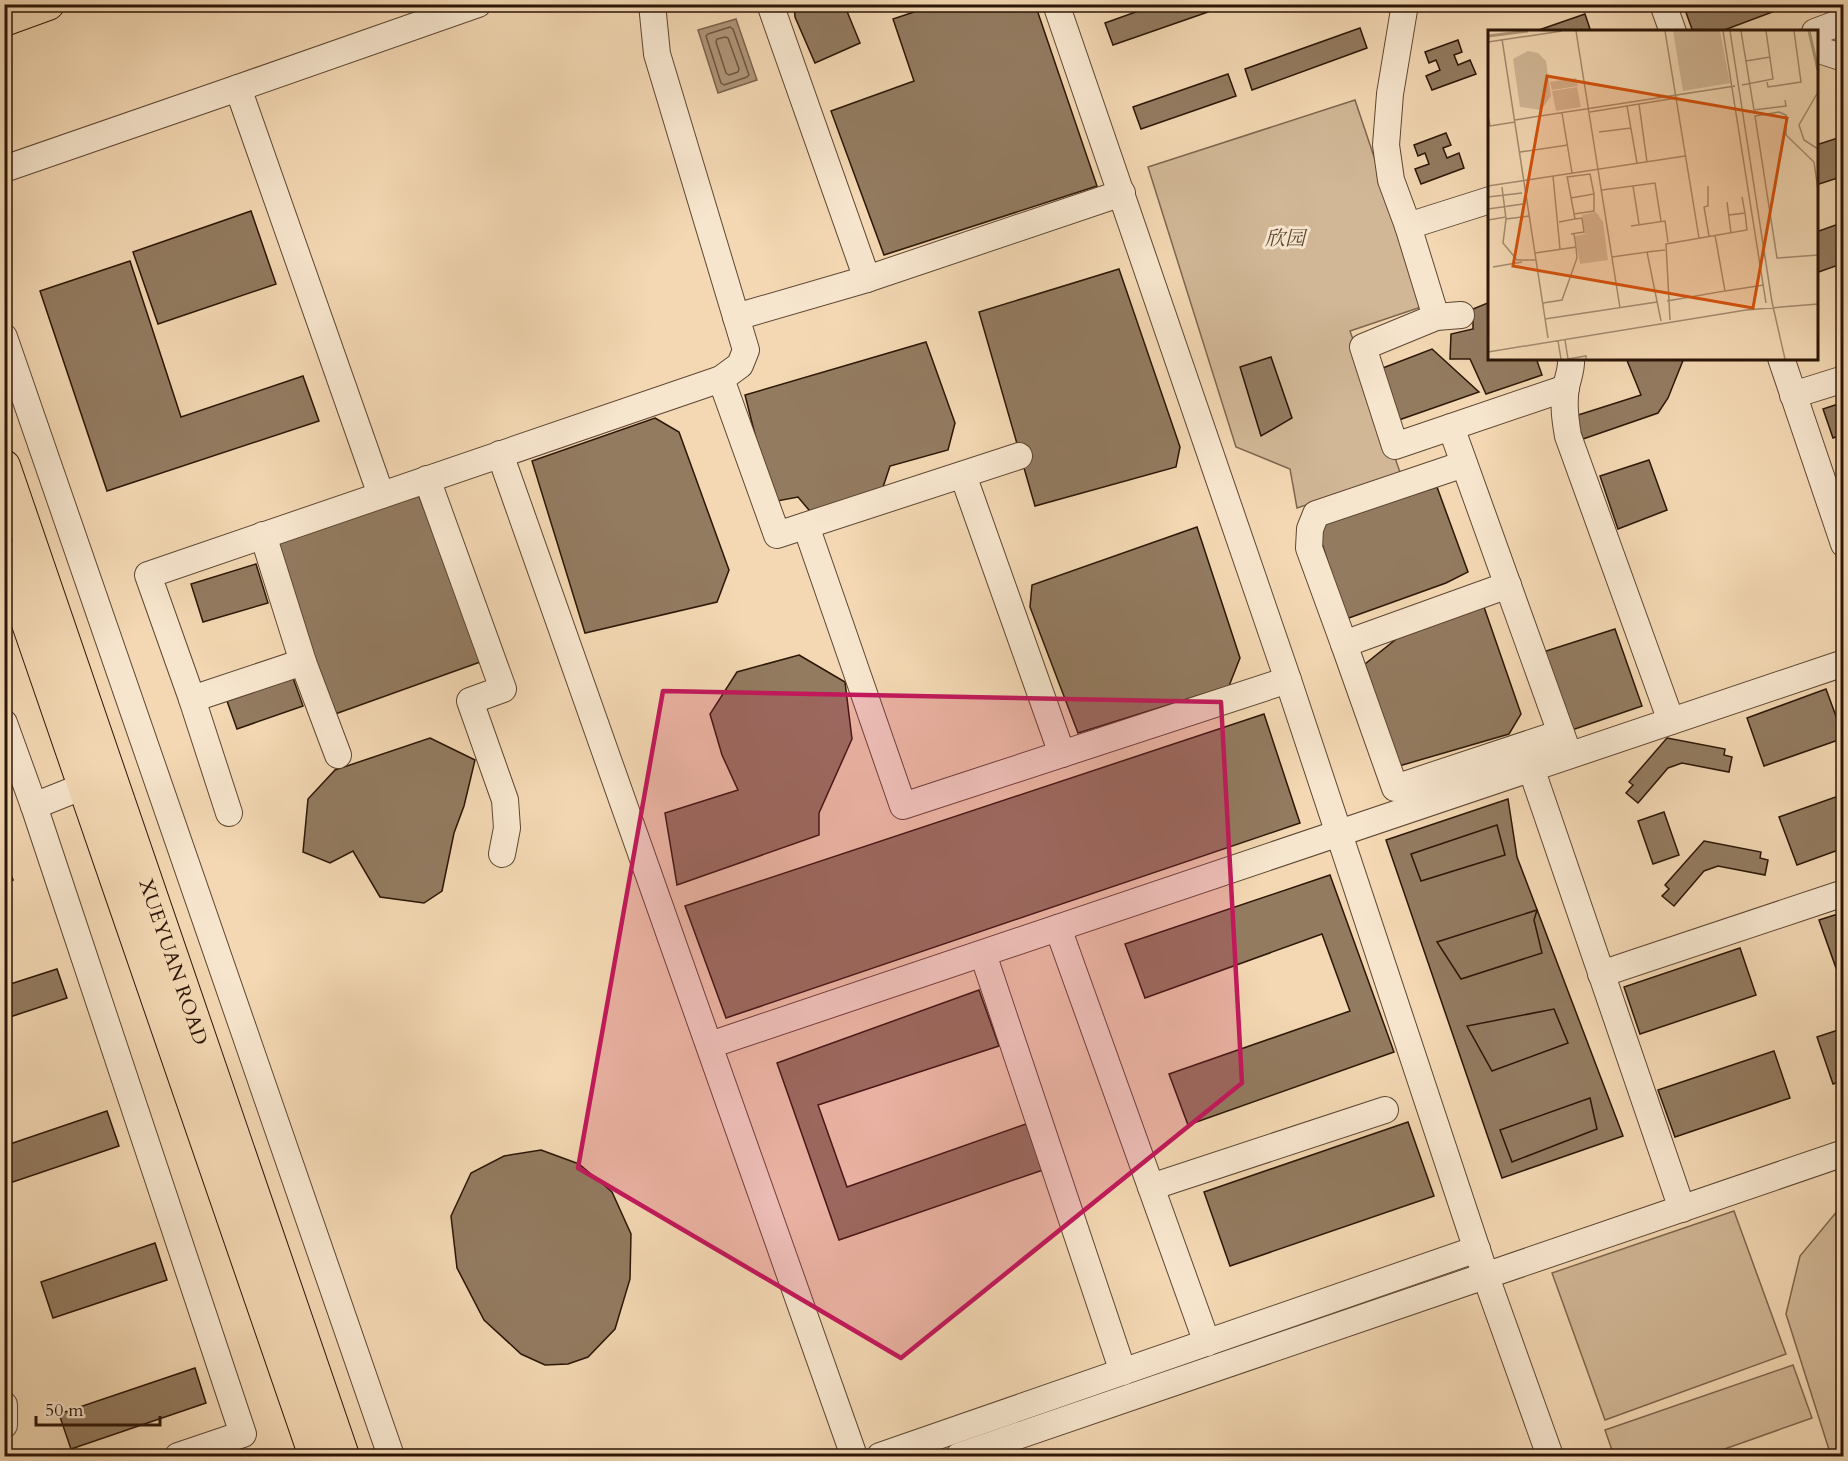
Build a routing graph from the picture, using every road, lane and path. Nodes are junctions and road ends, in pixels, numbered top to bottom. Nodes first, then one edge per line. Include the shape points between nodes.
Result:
1 (48, 4) edge
2 (478, 4) edge
3 (652, 4) edge
4 (770, 4) edge
5 (1056, 4) edge
6 (1405, 4) edge
7 (1663, 4) edge
8 (4, 20) edge
9 (1844, 21) edge
10 (1672, 30) edge
11 (1818, 31) edge
12 (1818, 50) edge
13 (1844, 58) edge
14 (238, 88) junction
15 (4, 169) edge
16 (1122, 193) junction
17 (1488, 201) edge
18 (1408, 226) junction
19 (867, 279) junction
20 (1461, 315) dead end
21 (736, 316) junction
22 (1436, 317) junction
23 (4, 337) edge
24 (1571, 360) edge
25 (1782, 360) edge
26 (722, 379) junction
27 (1844, 379) edge
28 (1566, 388) junction
29 (1793, 395) junction
30 (1451, 427) junction
31 (500, 454) junction
32 (1019, 456) dead end
33 (1464, 464) junction
34 (4, 466) edge
35 (963, 475) junction
36 (427, 479) junction
37 (381, 495) junction
38 (806, 526) junction
39 (263, 536) junction
40 (1844, 544) edge
41 (4, 554) edge
42 (1508, 585) junction
43 (1344, 644) junction
44 (303, 662) junction
45 (1844, 663) edge
46 (1288, 680) junction
47 (192, 699) junction
48 (1671, 721) junction
49 (4, 723) edge
50 (1565, 745) junction
51 (1062, 754) junction
52 (338, 755) dead end
53 (1531, 768) junction
54 (84, 786) junction
55 (34, 806) junction
56 (229, 813) dead end
57 (1339, 834) junction
58 (502, 854) dead end
59 (1844, 893) edge
60 (1058, 928) junction
61 (983, 954) junction
62 (1601, 974) junction
63 (710, 1045) junction
64 (1385, 1110) dead end
65 (1844, 1153) edge
66 (1151, 1187) junction
67 (1682, 1209) junction
68 (1477, 1249) junction
69 (1486, 1276) junction
70 (1207, 1343) junction
71 (1124, 1372) junction
72 (4, 1405) edge
73 (4, 1425) edge
74 (177, 1456) edge
75 (315, 1456) edge
76 (344, 1456) edge
77 (391, 1456) edge
78 (854, 1456) edge
79 (880, 1456) edge
80 (959, 1456) edge
81 (1550, 1456) edge

1 - 8 main road
2 - 14 lane
3 - 21 lane via 657,54
4 - 19 lane
5 - 16 lane
6 - 18 lane via 1386,145 1391,180
7 - 10 lane
9 - 11 lane
12 - 13 lane
14 - 15 lane
14 - 37 lane
16 - 19 lane
16 - 46 lane
17 - 18 lane
18 - 22 lane
19 - 21 lane
20 - 22 lane
21 - 26 lane via 746,350 740,366
22 - 30 lane via 1363,347 1395,446
23 - 77 lane
24 - 28 lane
25 - 29 lane
26 - 31 lane
26 - 38 lane via 777,536
27 - 29 lane
28 - 30 lane
28 - 48 lane via 1564,413 1568,436
29 - 40 lane
30 - 33 lane
31 - 36 lane
31 - 63 lane
32 - 35 lane
33 - 42 lane
33 - 43 lane via 1316,514 1309,548
34 - 76 main road, XUEYUAN ROAD
35 - 38 lane
35 - 51 lane
36 - 37 lane
36 - 58 lane via 503,689 470,701 505,800 507,828
37 - 39 lane
38 - 51 lane via 903,806
39 - 44 lane
39 - 47 lane via 148,575
41 - 54 main road, XUEYUAN ROAD
42 - 43 lane
42 - 50 lane
43 - 50 lane via 1395,788
44 - 47 lane
44 - 52 lane
45 - 48 lane
46 - 51 lane
46 - 57 lane
47 - 56 lane
48 - 50 lane
49 - 55 lane
50 - 53 lane
53 - 57 lane
53 - 62 lane
54 - 55 lane
54 - 75 main road, XUEYUAN ROAD
55 - 74 lane via 243,1434
57 - 60 lane
57 - 68 lane
59 - 62 lane
60 - 61 lane
60 - 66 lane
61 - 63 lane
61 - 71 lane
62 - 67 lane
63 - 78 lane
64 - 66 lane
65 - 67 lane
66 - 70 lane
67 - 69 lane
68 - 69 lane
68 - 70 lane
69 - 80 lane
69 - 81 lane
70 - 71 lane
71 - 79 lane
72 - 73 lane

